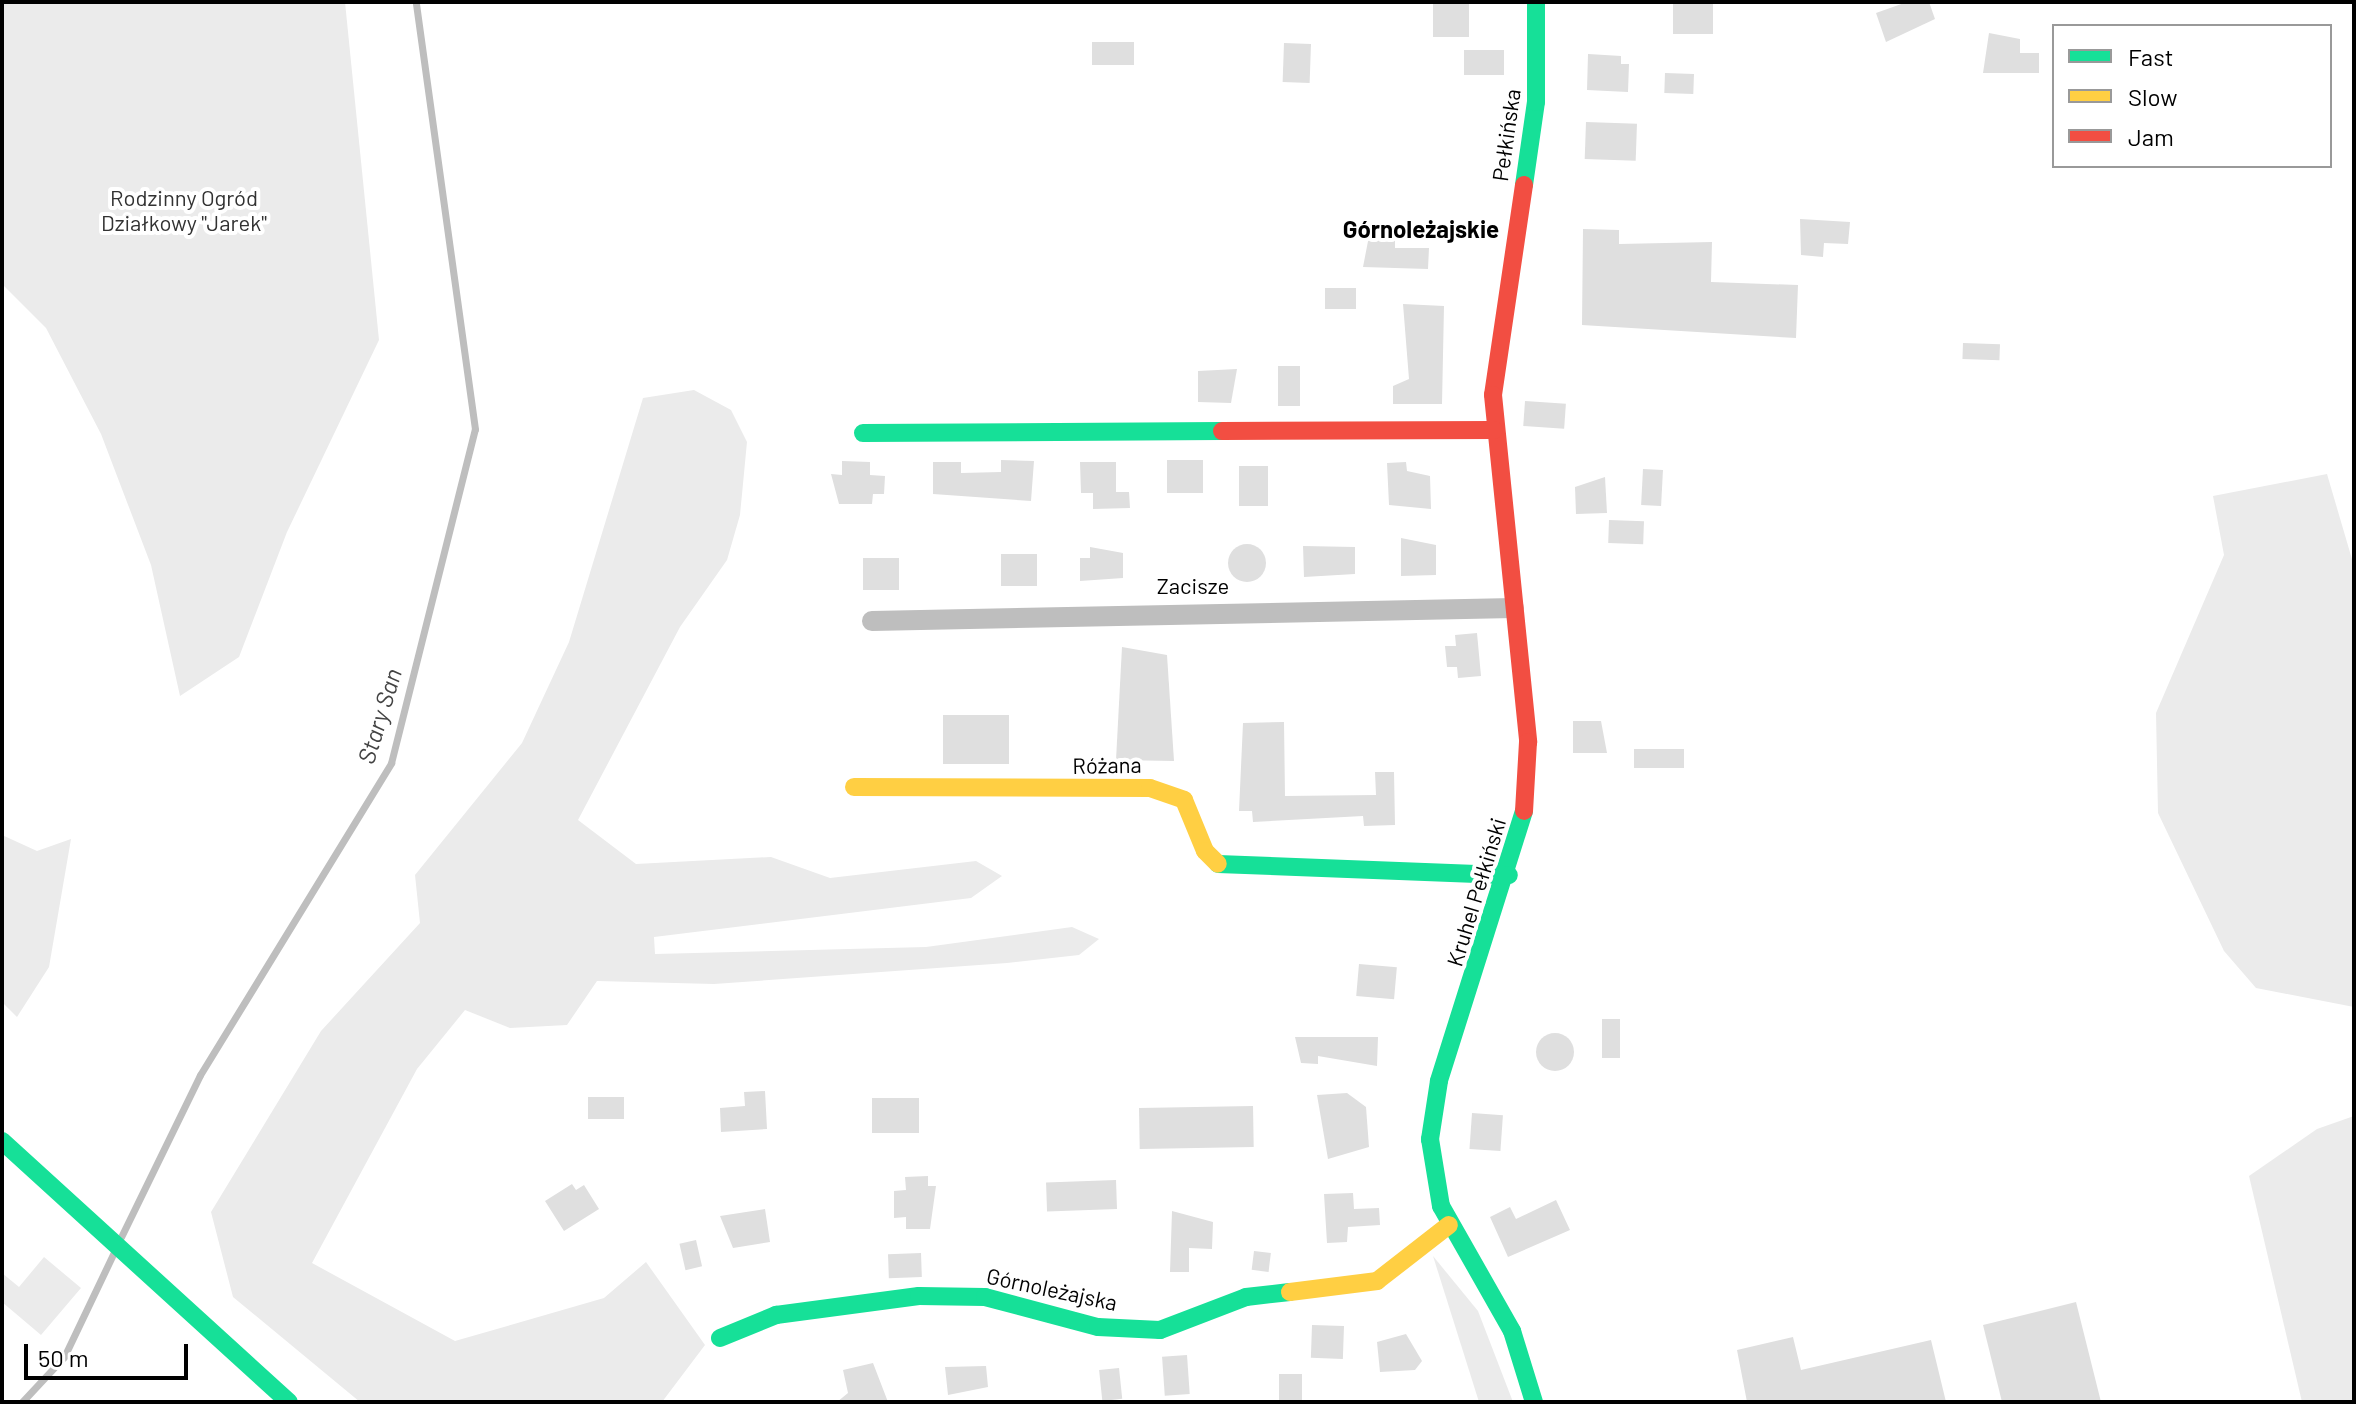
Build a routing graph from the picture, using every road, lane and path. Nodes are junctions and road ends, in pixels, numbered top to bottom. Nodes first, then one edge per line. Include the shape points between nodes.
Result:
1 (1536, 2) edge
2 (1509, 273) joint
3 (1494, 430) junction
4 (863, 433) dead end
5 (1514, 608) junction
6 (872, 621) dead end
7 (854, 787) dead end
8 (1509, 875) junction
9 (2, 1141) edge
10 (1449, 1225) junction
11 (720, 1338) dead end
12 (289, 1402) edge
13 (1534, 1402) edge

1 - 2 street, Pełkińska via 1536,102
2 - 3 street, Kruhel Pełkiński
3 - 4 street
3 - 5 street, Kruhel Pełkiński
5 - 6 street, Zacisze
5 - 8 street, Kruhel Pełkiński via 1528,777
7 - 8 street, Różana via 1150,788 1184,800 1205,851 1222,867
8 - 10 street, Kruhel Pełkiński via 1433,1108 1431,1161
9 - 12 street
10 - 11 street, Górnoleżajska via 1377,1281 1246,1297 1160,1330 1098,1327 985,1297 919,1296 776,1315
10 - 13 street, Kruhel Pełkiński via 1512,1331

